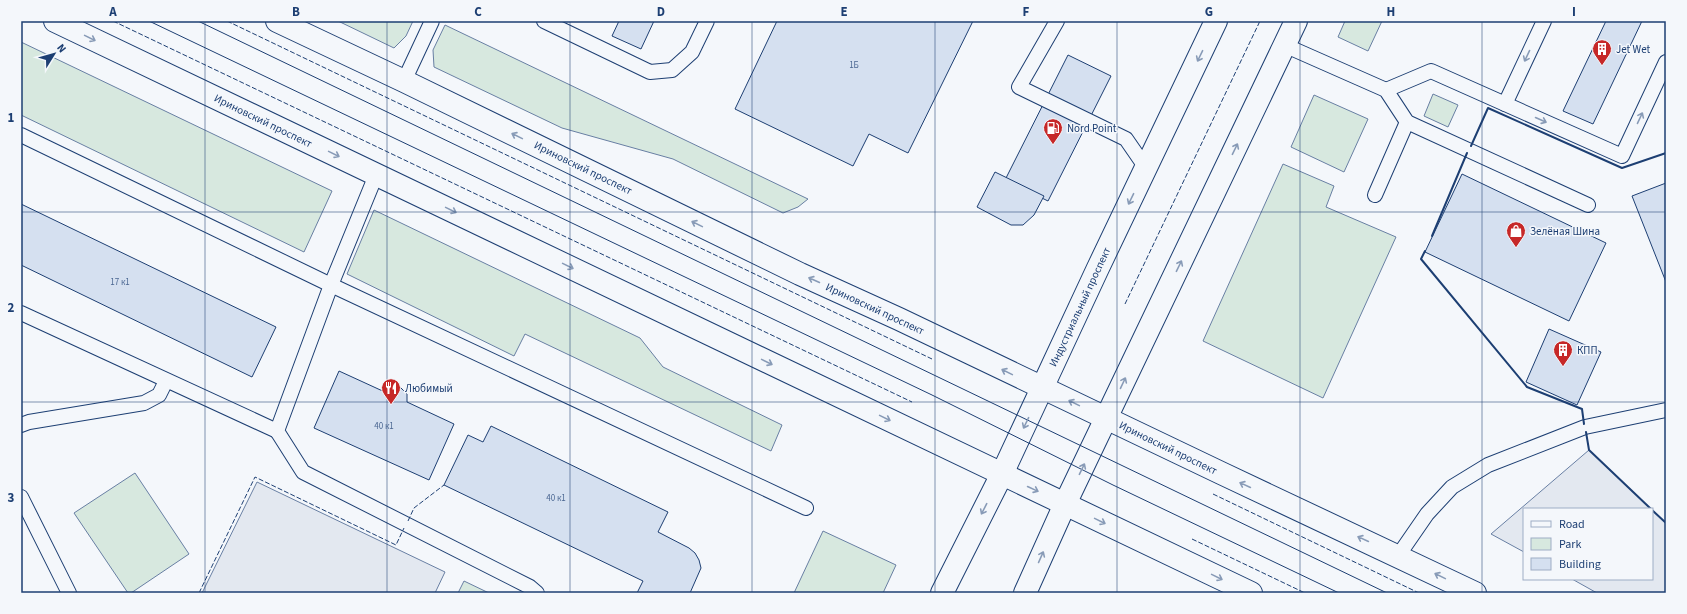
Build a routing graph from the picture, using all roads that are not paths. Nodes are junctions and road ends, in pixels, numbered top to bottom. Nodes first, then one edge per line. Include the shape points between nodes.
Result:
1 (55, 21) edge
2 (277, 21) edge
3 (432, 21) edge
4 (544, 21) edge
5 (707, 21) edge
6 (1057, 21) edge
7 (1216, 21) edge
8 (1296, 21) edge
9 (1544, 21) edge
10 (1284, 45) junction
11 (1666, 62) edge
12 (404, 80) junction
13 (1386, 90) junction
14 (1505, 104) junction
15 (1407, 122) junction
16 (21, 135) edge
17 (1146, 168) junction
18 (376, 175) junction
19 (1375, 194) dead end
20 (1588, 205) dead end
21 (331, 285) junction
22 (24, 317) edge
23 (166, 381) junction
24 (1043, 388) junction
25 (1666, 410) edge
26 (1106, 418) junction
27 (21, 425) edge
28 (277, 431) junction
29 (1002, 474) junction
30 (21, 497) edge
31 (1065, 504) junction
32 (806, 508) dead end
33 (1398, 556) junction
34 (69, 593) edge
35 (537, 593) edge
36 (942, 593) edge
37 (1025, 593) edge
38 (1251, 593) edge
39 (1475, 593) edge

1 -> 18 main road, Ириновский проспект
2 - 12 main road, Ириновский проспект
3 - 12 lane
4 - 5 lane via 650,72 672,70 692,52
6 - 17 lane via 1020,87 1126,138
7 -> 17 main road, Индустриальный проспект
8 - 10 main road
9 -> 14 lane
10 - 13 lane
26 -> 10 main road
14 -> 11 lane via 1622,156
24 -> 12 main road, Ириновский проспект via 800,274
13 - 14 lane via 1431,71
13 - 15 lane
15 - 19 lane
15 - 20 lane
16 - 21 lane
17 -> 24 main road, Индустриальный проспект
18 - 21 lane
18 -> 29 main road, Ириновский проспект
21 - 28 lane
21 - 32 lane
22 - 23 lane
23 - 27 lane via 159,395 144,403
23 - 28 lane
26 -> 24 main road, Ириновский проспект
24 -> 29 main road, Индустриальный проспект
25 - 33 lane via 1585,427 1488,465 1452,487 1427,514
31 -> 26 main road
33 -> 26 main road, Ириновский проспект
28 - 35 lane via 302,472
29 -> 31 main road, Ириновский проспект
29 -> 36 main road, Индустриальный проспект
30 - 34 lane
37 -> 31 main road
31 -> 38 main road, Ириновский проспект
39 -> 33 main road, Ириновский проспект

